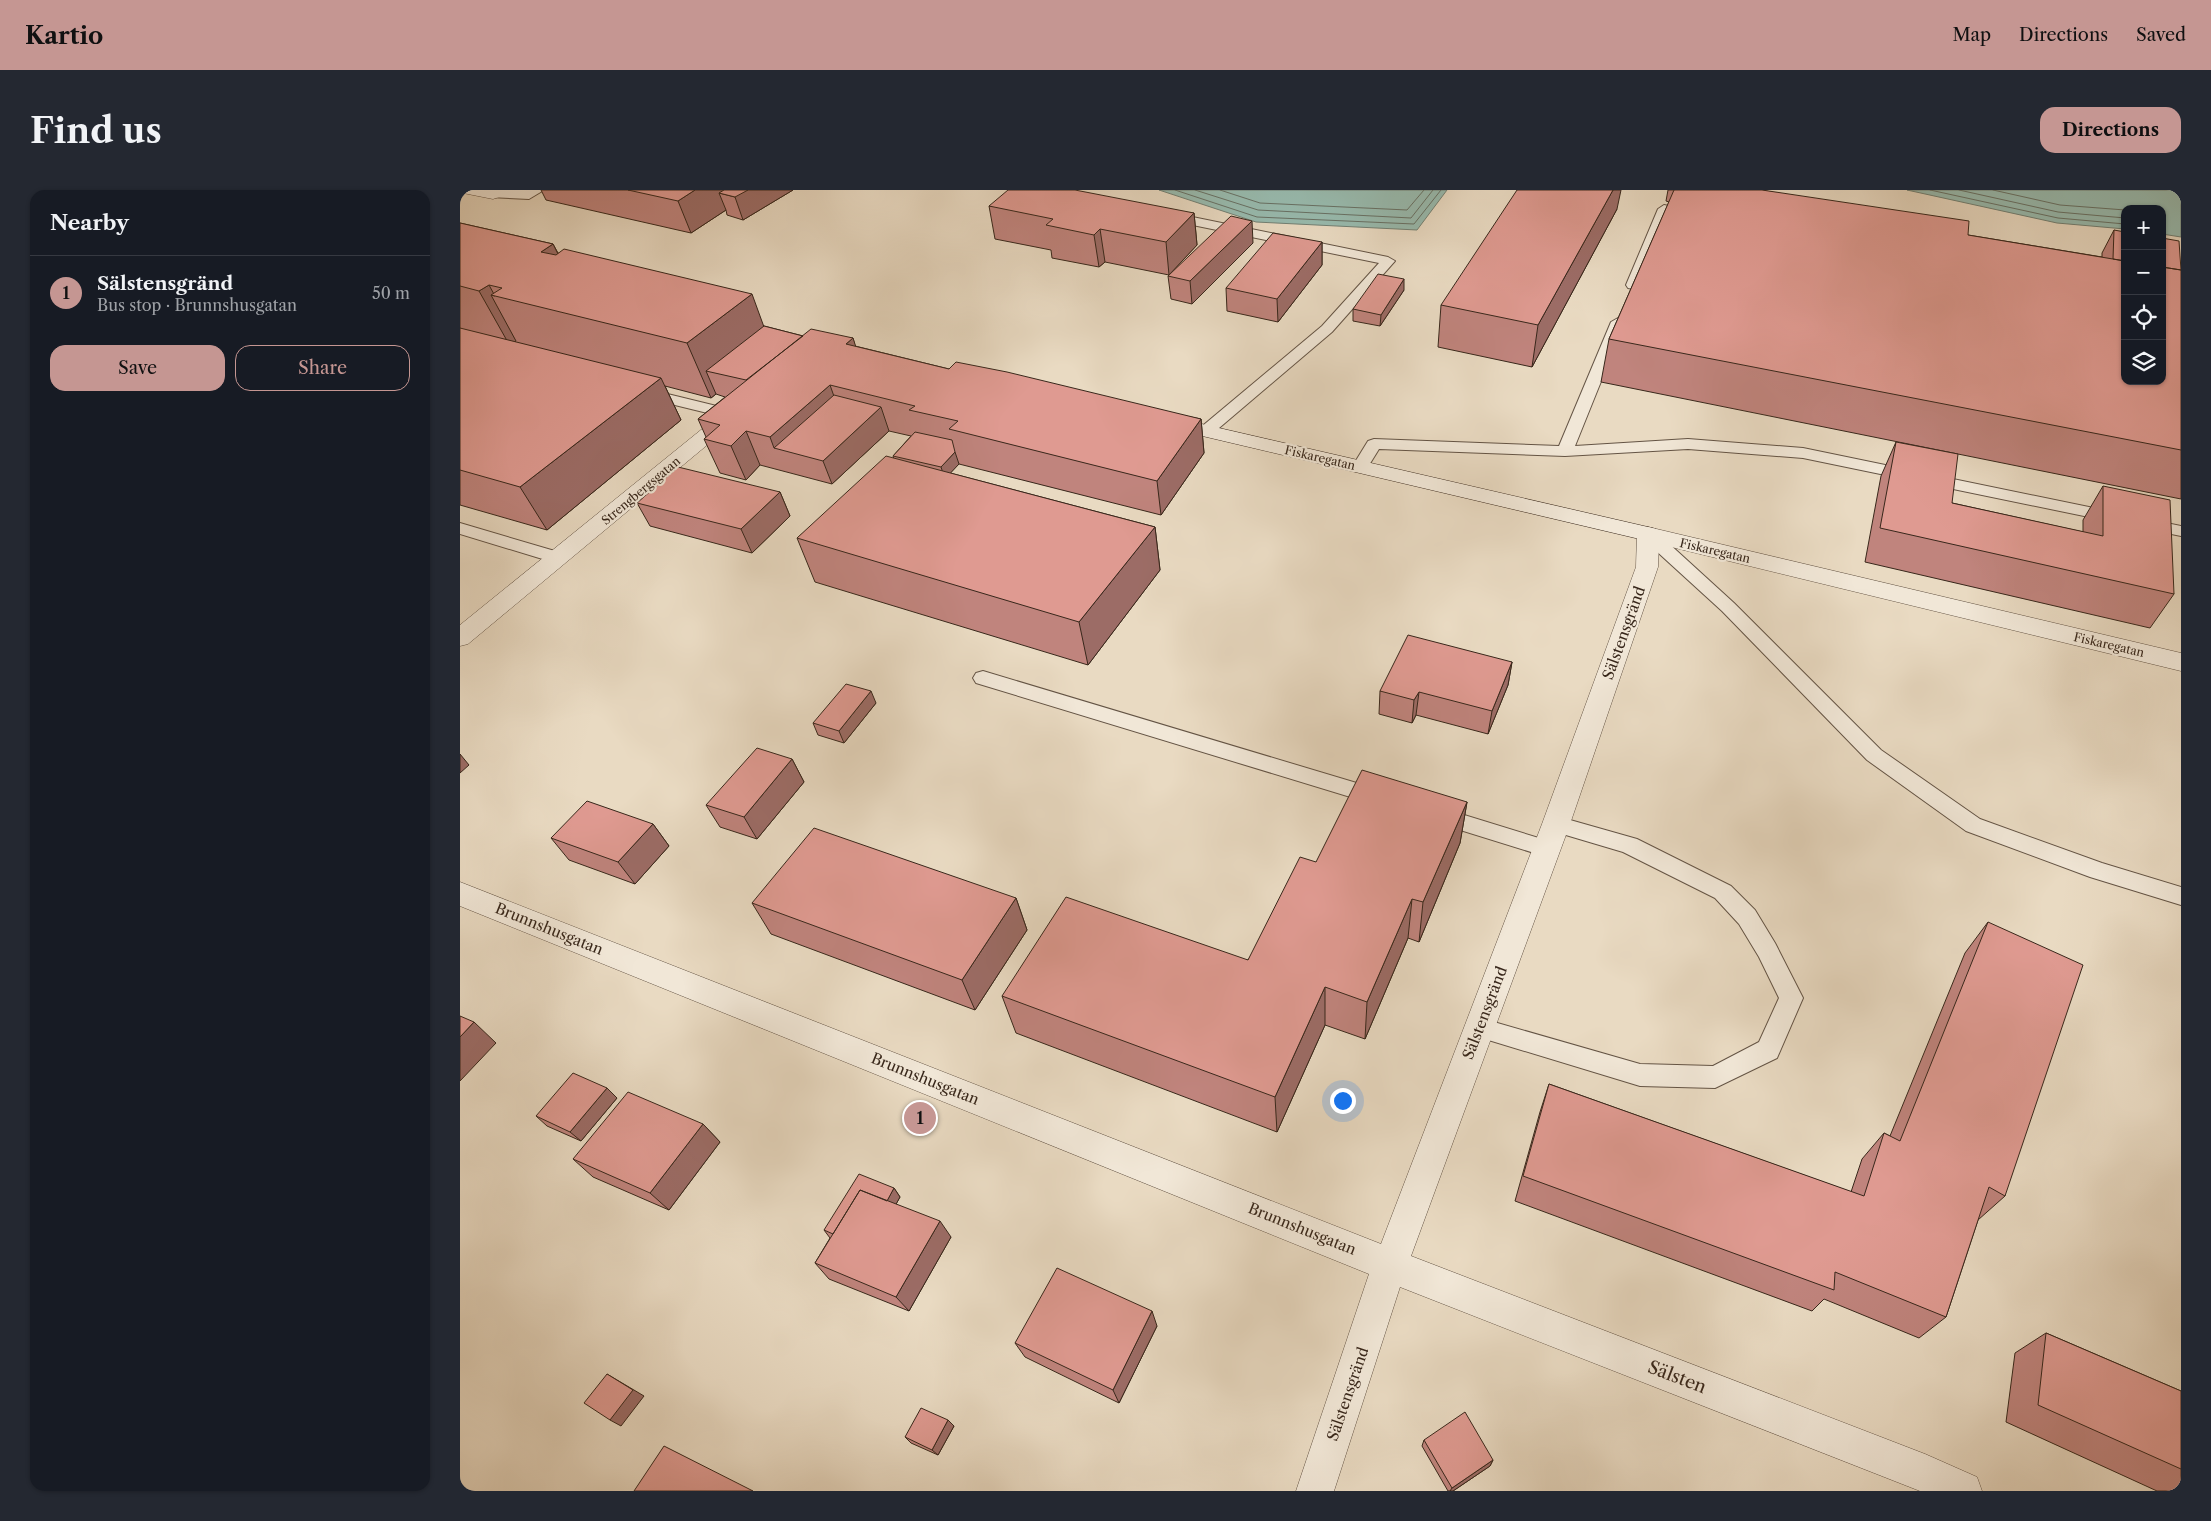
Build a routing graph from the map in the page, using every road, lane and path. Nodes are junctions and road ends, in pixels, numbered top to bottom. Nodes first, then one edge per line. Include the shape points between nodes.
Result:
1 (469, 190) edge
2 (538, 190) edge
3 (493, 194) joint
4 (1152, 213) edge
5 (1703, 216) edge
6 (626, 389) edge
7 (740, 408) joint
8 (1148, 418) edge
9 (1206, 431) junction
10 (1565, 451) junction
11 (1360, 467) junction
12 (460, 528) edge
13 (2181, 531) edge
14 (1648, 534) junction
15 (559, 558) junction
16 (460, 638) edge
17 (2181, 662) edge
18 (982, 678) dead end
19 (1552, 837) junction
20 (460, 894) edge
21 (2181, 896) edge
22 (1480, 1028) junction
23 (1390, 1266) junction
24 (1315, 1491) edge
25 (1963, 1491) edge

1 - 3 street
2 - 3 lane via 529,194
4 - 9 lane via 1388,261 1327,329
5 - 10 lane via 1664,209
6 - 7 lane
7 - 15 street, Strengbergsgatan
8 - 9 street, Fiskaregatan
9 - 11 street, Fiskaregatan
10 - 11 lane via 1374,444
10 - 13 lane via 1688,444 1803,453
11 - 14 street, Fiskaregatan
12 - 15 lane
14 - 17 street, Fiskaregatan
14 - 19 street, Sälstensgränd via 1647,568
14 - 21 lane via 1728,607 1874,755 1973,825 2098,871
15 - 16 street, Strengbergsgatan
18 - 19 lane via 1406,806
19 - 22 street, Sälstensgränd
19 - 22 lane via 1629,845 1723,892 1748,917 1791,998 1768,1050 1715,1077 1640,1075
20 - 23 street, Brunnshusgatan
22 - 23 street, Sälstensgränd
23 - 24 street, Sälstensgränd
23 - 25 street, Sälsten

